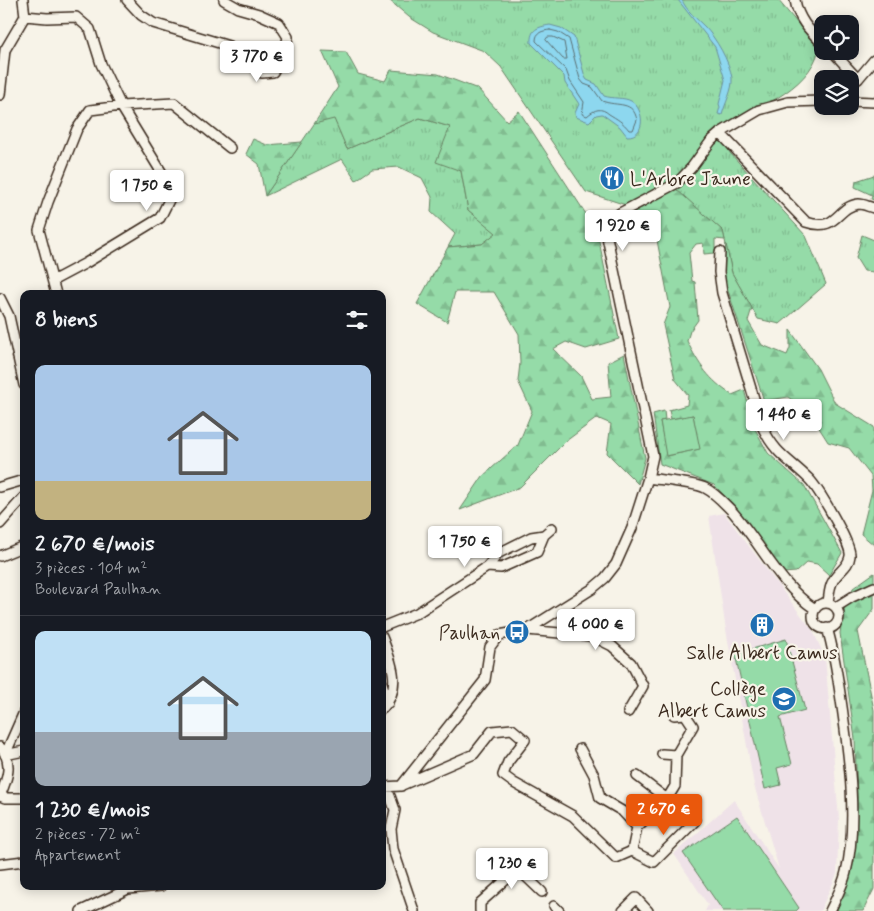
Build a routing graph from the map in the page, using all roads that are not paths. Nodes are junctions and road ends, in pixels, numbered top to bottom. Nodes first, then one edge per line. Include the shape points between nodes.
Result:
1 (23, 0) edge
2 (128, 0) edge
3 (224, 0) edge
4 (795, 0) edge
5 (25, 16) junction
6 (814, 36) edge
7 (874, 60) edge
8 (859, 76) edge
9 (0, 95) edge
10 (814, 101) edge
11 (859, 101) edge
12 (874, 102) edge
13 (120, 106) junction
14 (720, 133) junction
15 (230, 148) dead end
16 (874, 208) edge
17 (720, 252) dead end
18 (54, 280) junction
19 (55, 290) edge
20 (0, 298) edge
21 (20, 367) edge
22 (648, 478) junction
23 (20, 481) edge
24 (0, 487) edge
25 (20, 502) edge
26 (0, 524) edge
27 (552, 528) dead end
28 (544, 535) junction
29 (20, 548) edge
30 (0, 556) edge
31 (487, 568) junction
32 (874, 587) edge
33 (832, 605) junction
34 (815, 609) junction
35 (386, 626) edge
36 (827, 628) junction
37 (527, 630) junction
38 (386, 650) edge
39 (386, 704) edge
40 (628, 712) dead end
41 (674, 715) dead end
42 (20, 719) edge
43 (580, 749) dead end
44 (2, 751) edge
45 (20, 751) edge
46 (662, 754) dead end
47 (676, 755) junction
48 (637, 776) dead end
49 (401, 786) junction
50 (386, 788) edge
51 (386, 792) edge
52 (0, 796) edge
53 (20, 798) edge
54 (667, 799) junction
55 (695, 821) dead end
56 (637, 827) junction
57 (632, 851) junction
58 (20, 862) edge
59 (0, 864) edge
60 (126, 890) edge
61 (542, 892) dead end
62 (81, 911) edge
63 (414, 911) edge
64 (480, 911) edge
65 (623, 911) edge
66 (648, 911) edge
67 (830, 911) edge

1 - 5 street
2 - 3 street via 153,23 229,46 262,73 273,72 286,51 288,37 279,24
4 - 6 street via 799,16
5 - 9 street via 5,50
5 - 13 street via 76,17 90,29
7 - 8 street
10 - 14 street via 788,102 759,110
11 - 12 street
13 - 15 street via 174,103
13 - 18 street via 90,110 77,128 48,202 39,230
13 - 18 street via 165,178 169,200 160,218
14 - 16 street via 806,222 817,226 833,221 852,205
14 - 22 street via 677,183 620,213 606,232 653,456
17 - 33 street via 722,293 768,440 780,455 810,480 850,550 848,562 833,580
18 - 19 street
20 - 21 street via 9,316
22 - 34 street via 704,487 718,496 741,521 791,589
22 - 37 street via 632,528 616,564 605,578 592,590
23 - 24 street
25 - 26 street
27 - 28 street
28 - 31 street via 531,537 499,553
28 - 31 street via 537,552 501,568
29 - 30 street
31 - 35 street via 417,614
32 - 33 street
33 - 34 street via 820,605
33 - 36 street via 838,611 838,620
34 - 36 street via 814,621
36 - 67 street via 837,666 848,750 851,808 846,872
37 - 40 street via 592,636 612,646 631,663 643,686
37 - 49 street via 499,635 490,647 485,680
38 - 39 street via 395,683
41 - 47 street via 685,714 693,726
42 - 44 street
43 - 56 street via 594,775 600,798 622,811
44 - 45 street
44 - 52 street via 9,769
46 - 47 street
47 - 54 street via 675,786
48 - 54 street
49 - 50 street
49 - 57 street via 474,754 492,731 512,729 524,740 503,775 574,816 616,858
51 - 63 street via 395,810 393,849
52 - 53 street
54 - 56 street
55 - 57 street via 654,862
56 - 57 street
58 - 59 street
60 - 62 street
61 - 64 street via 518,869 480,903
65 - 66 street via 636,898

